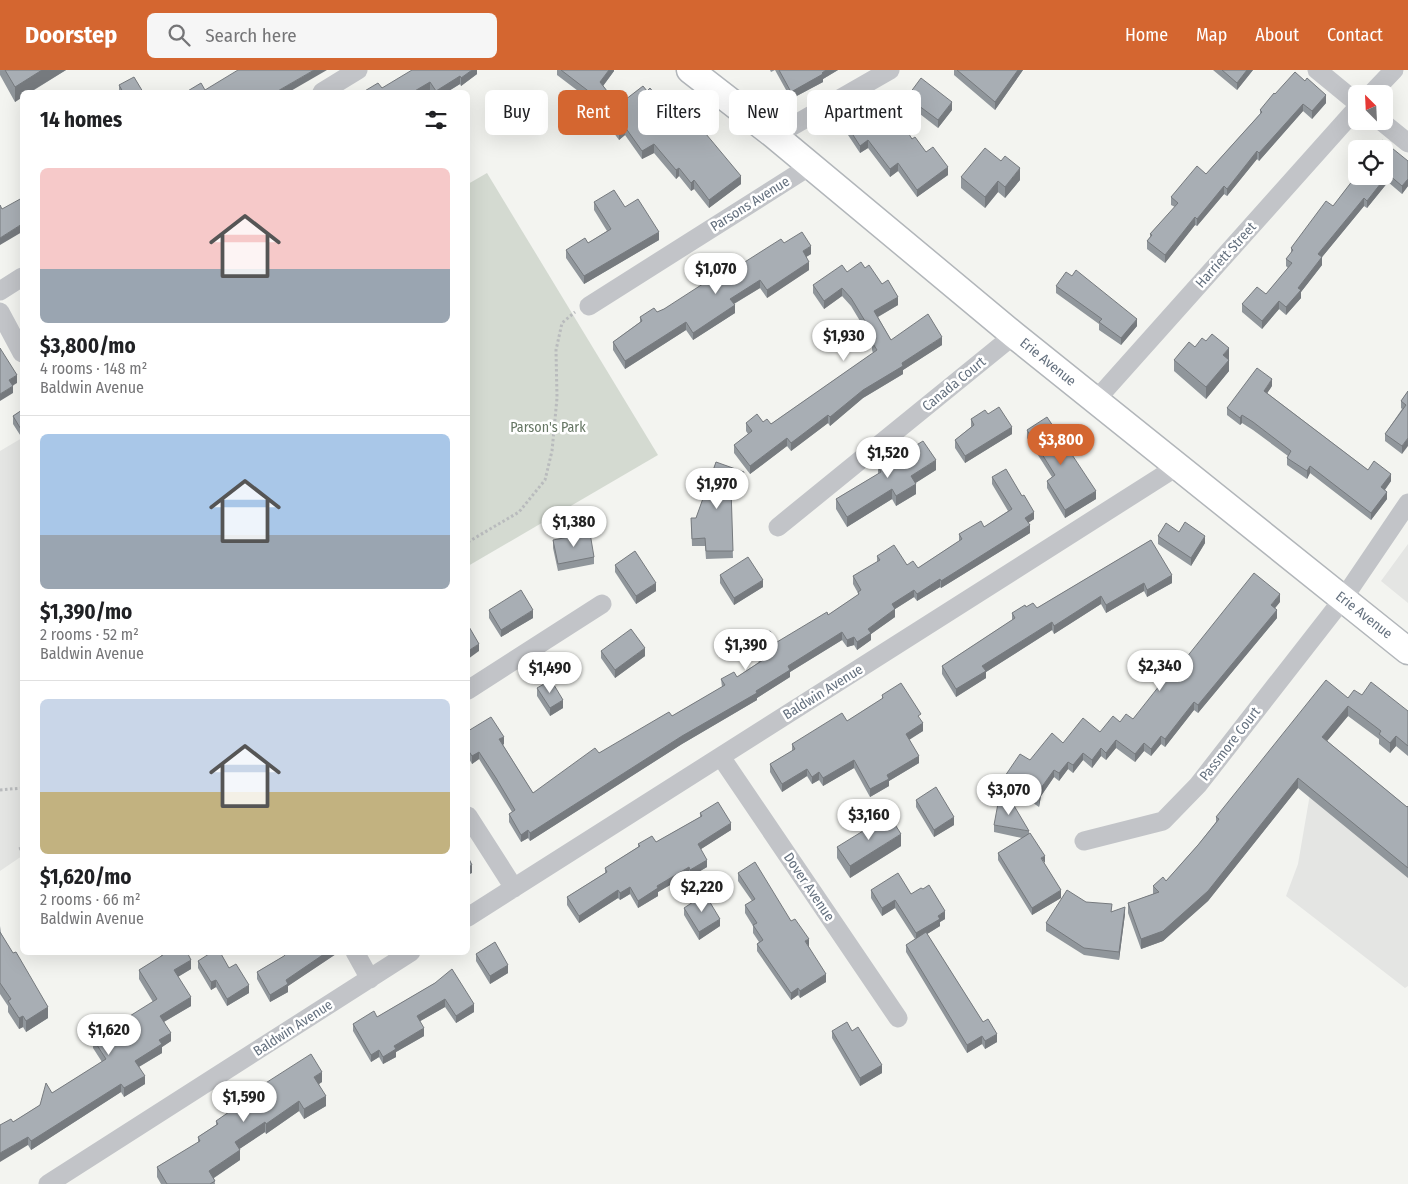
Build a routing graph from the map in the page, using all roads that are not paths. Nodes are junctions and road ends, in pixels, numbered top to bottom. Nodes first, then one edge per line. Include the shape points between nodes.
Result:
1 (358, 70) edge
2 (690, 70) edge
3 (890, 70) edge
4 (1317, 70) edge
5 (1394, 70) edge
6 (1380, 85) edge
7 (325, 90) edge
8 (1348, 95) edge
9 (1348, 118) edge
10 (1391, 130) edge
11 (775, 136) junction
12 (1408, 143) edge
13 (810, 166) junction
14 (20, 278) edge
15 (0, 291) edge
16 (589, 306) road end
17 (0, 312) edge
18 (1014, 335) junction
19 (20, 349) edge
20 (1096, 400) junction
21 (1178, 466) junction
22 (1408, 503) edge
23 (778, 527) dead end
24 (1343, 599) junction
25 (602, 604) dead end
26 (1408, 651) edge
27 (470, 689) edge
28 (721, 757) junction
29 (470, 819) edge
30 (1084, 841) dead end
31 (514, 888) junction
32 (470, 916) edge
33 (357, 955) edge
34 (406, 955) edge
35 (370, 979) junction
36 (898, 1018) dead end
37 (48, 1184) edge

1 - 7 street
2 - 11 main road, Erie Avenue
3 - 11 street
4 - 8 street
5 - 6 street
9 - 20 street, Harriett Street
10 - 12 street
11 - 13 main road, Erie Avenue
13 - 16 street, Parsons Avenue
13 - 18 main road, Erie Avenue
14 - 15 street
17 - 19 street
18 - 20 main road, Erie Avenue
18 - 23 street, Canada Court
20 - 21 main road, Erie Avenue
21 - 24 main road, Erie Avenue
21 - 28 street, Baldwin Avenue
22 - 24 street, Passmore Court
24 - 26 main road, Erie Avenue
24 - 30 street, Passmore Court via 1198,785 1163,821
25 - 27 street
28 - 31 street, Baldwin Avenue
28 - 36 street, Dover Avenue
29 - 31 street
31 - 32 street, Baldwin Avenue
33 - 35 street
34 - 35 street, Baldwin Avenue
35 - 37 street, Baldwin Avenue

